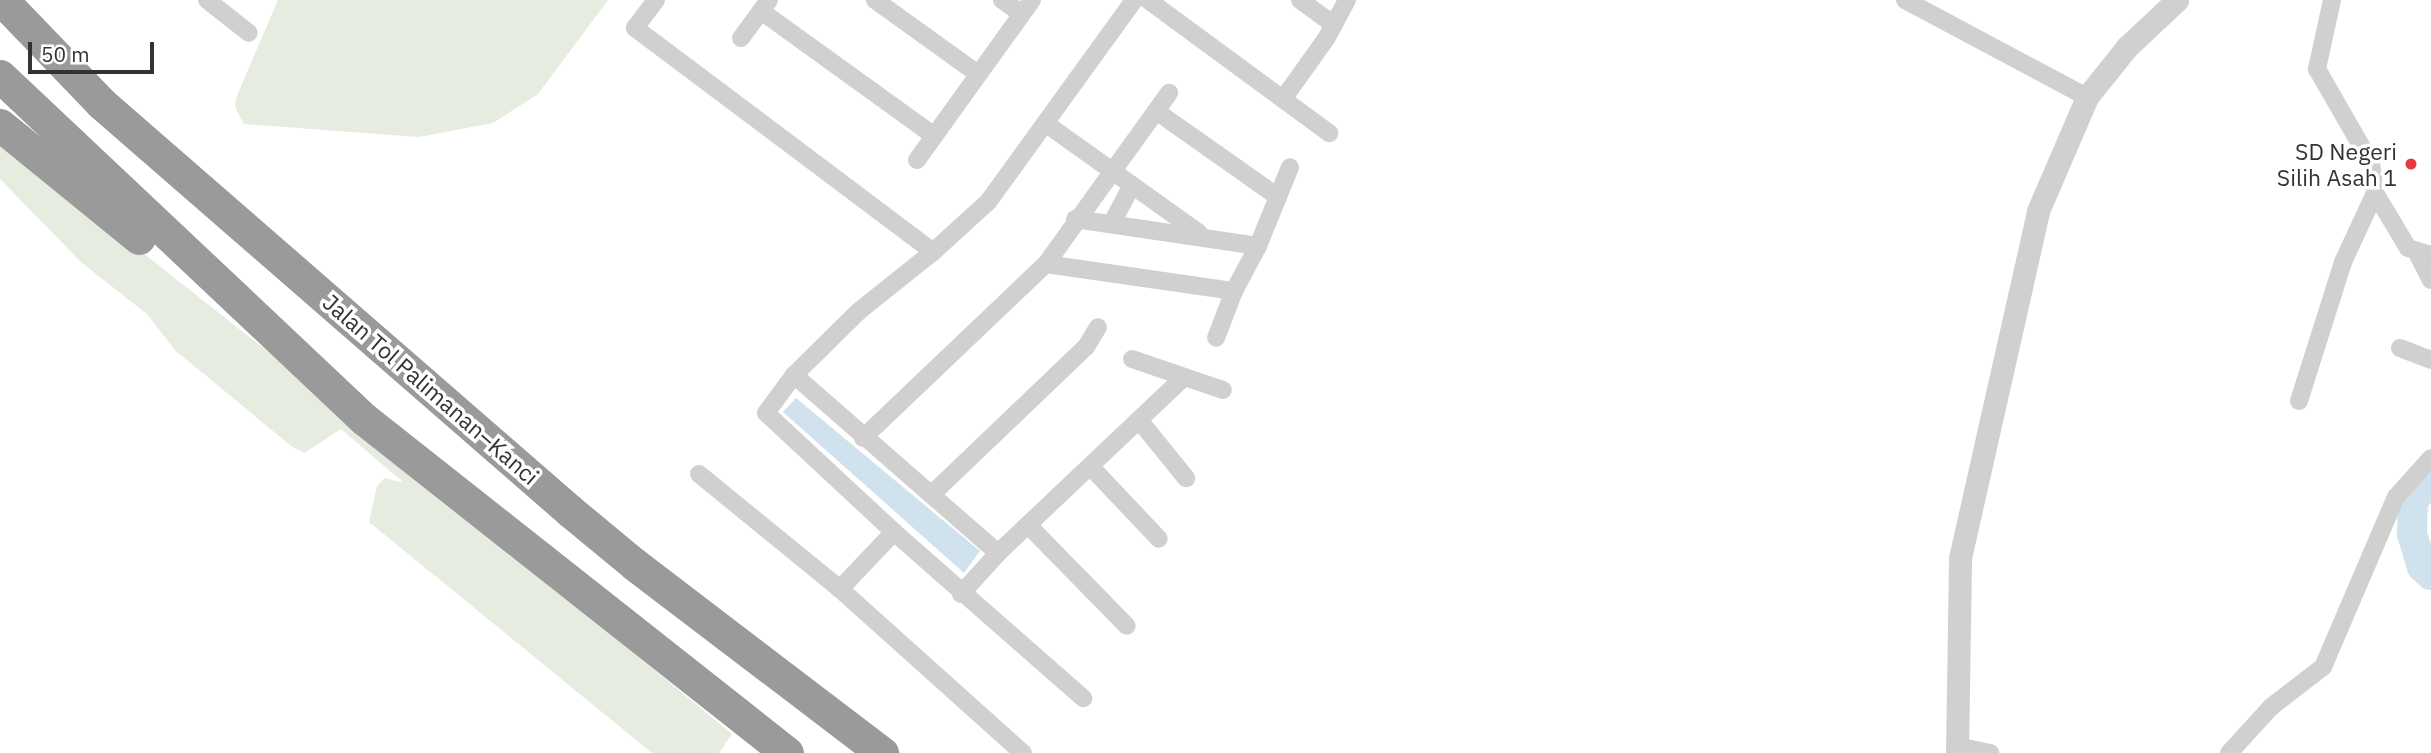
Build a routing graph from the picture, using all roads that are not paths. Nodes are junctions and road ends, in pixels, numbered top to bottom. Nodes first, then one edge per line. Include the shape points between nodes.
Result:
1 (2, 0) edge
2 (656, 0) edge
3 (874, 0) edge
4 (1002, 0) edge
5 (1134, 0) edge
6 (1148, 0) edge
7 (1300, 0) edge
8 (1347, 0) edge
9 (1905, 0) edge
10 (2177, 0) edge
11 (2332, 0) edge
12 (205, 1) edge
13 (765, 5) edge
14 (1027, 7) edge
15 (1334, 24) junction
16 (249, 33) dead end
17 (741, 37) dead end
18 (978, 74) junction
19 (0, 76) edge
20 (1169, 93) dead end
21 (2087, 97) junction
22 (1283, 99) junction
23 (1156, 111) junction
24 (1045, 123) junction
25 (0, 125) edge
26 (1329, 132) dead end
27 (934, 136) junction
28 (917, 160) dead end
29 (1290, 167) dead end
30 (1111, 170) junction
31 (1132, 185) junction
32 (2375, 193) junction
33 (1278, 197) junction
34 (1076, 219) junction
35 (1111, 223) junction
36 (1203, 236) junction
37 (1258, 246) junction
38 (933, 252) junction
39 (2424, 255) edge
40 (1046, 264) junction
41 (2431, 280) edge
42 (1234, 291) junction
43 (1098, 327) dead end
44 (1216, 338) dead end
45 (2400, 348) dead end
46 (1132, 359) dead end
47 (2431, 359) edge
48 (1184, 377) junction
49 (791, 379) junction
50 (1223, 390) dead end
51 (2299, 401) dead end
52 (364, 419) junction
53 (1139, 420) junction
54 (863, 438) junction
55 (2431, 458) edge
56 (1090, 466) junction
57 (699, 474) dead end
58 (1186, 478) dead end
59 (932, 494) junction
60 (1028, 525) junction
61 (894, 532) junction
62 (1159, 539) dead end
63 (998, 553) junction
64 (839, 589) junction
65 (961, 594) junction
66 (1127, 626) dead end
67 (1083, 698) dead end
68 (1957, 749) edge
69 (787, 753) edge
70 (882, 753) edge
71 (1023, 753) edge
72 (1990, 753) edge
73 (2229, 753) edge

1 - 70 highway, Jalan Tol Palimanan–Kanci via 100,103 570,510
2 - 38 street via 635,28
3 - 18 street
4 - 14 street
5 - 24 street
6 - 22 street
7 - 15 street
8 - 15 street
9 - 21 street
10 - 21 street via 2127,47
11 - 32 street via 2317,69 2371,163
12 - 16 street
13 - 17 street
13 - 27 street
14 - 18 street
15 - 22 street
18 - 27 street
19 - 52 highway
20 - 23 street
21 - 68 street via 2038,211 1964,536 1957,632
22 - 26 street
23 - 30 street
23 - 33 street
24 - 30 street
24 - 38 street via 988,202
25 - 52 highway
27 - 28 street
29 - 33 street
30 - 31 street
30 - 34 street
31 - 35 street
31 - 36 street
32 - 39 street via 2408,248
32 - 51 street via 2343,262
33 - 37 street
34 - 35 street
34 - 40 street
35 - 36 street
36 - 37 street
37 - 42 street
38 - 49 street via 859,311
39 - 41 street
40 - 42 street
40 - 54 street
42 - 44 street
43 - 59 street via 1086,347
45 - 47 street
46 - 48 street
48 - 50 street
48 - 53 street
49 - 54 street
49 - 61 street via 766,413
52 - 69 highway
53 - 56 street
53 - 58 street
54 - 59 street
55 - 73 street via 2396,497 2323,667 2271,707
56 - 60 street
56 - 62 street
57 - 64 street
59 - 63 street
60 - 63 street
60 - 66 street
61 - 64 street
61 - 65 street
63 - 65 street
64 - 71 street
65 - 67 street
68 - 72 street

